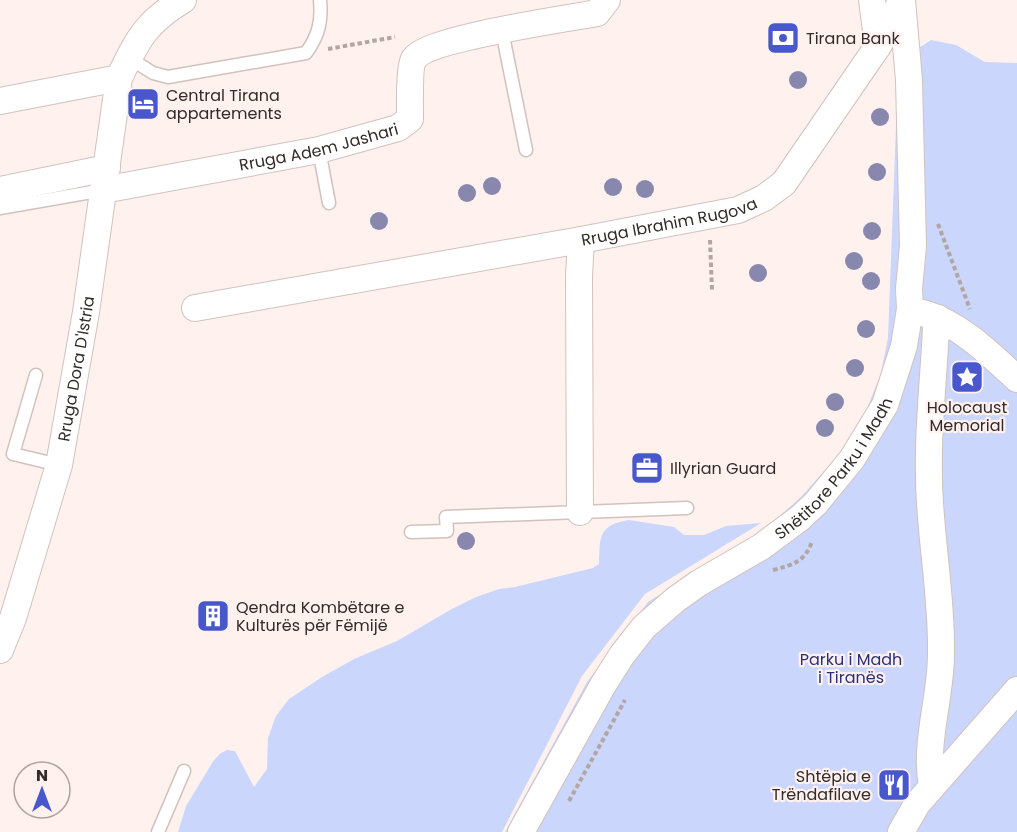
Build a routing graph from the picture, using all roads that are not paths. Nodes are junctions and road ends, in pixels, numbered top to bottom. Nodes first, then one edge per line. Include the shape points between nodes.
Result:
1 (183, 0) edge
2 (320, 0) edge
3 (607, 0) edge
4 (872, 0) edge
5 (902, 0) edge
6 (502, 31) junction
7 (878, 46) junction
8 (124, 68) junction
9 (0, 101) edge
10 (319, 150) junction
11 (526, 150) dead end
12 (105, 179) junction
13 (0, 190) edge
14 (329, 204) dead end
15 (0, 208) edge
16 (582, 240) junction
17 (195, 308) dead end
18 (36, 375) dead end
19 (1017, 379) edge
20 (59, 465) junction
21 (687, 508) dead end
22 (580, 512) junction
23 (411, 532) dead end
24 (0, 650) edge
25 (1017, 690) edge
26 (184, 771) dead end
27 (932, 786) junction
28 (158, 832) edge
29 (521, 832) edge
30 (901, 832) edge

1 - 8 street via 148,27
2 - 8 lane via 318,34 306,52 168,77
3 - 6 street, Rruga Adem Jashari via 597,13
4 - 7 street
5 - 7 street, Rruga Ibrahim Rugova
5 - 29 street, Shëtitore Parku i Madh via 909,80 913,246 904,346 885,405 852,459 800,518 761,547 699,583 644,627 603,685
6 - 10 street, Rruga Adem Jashari via 435,46 419,54 412,61 410,119 398,128
6 - 11 lane
7 - 16 street, Rruga Ibrahim Rugova via 790,176 764,198 738,210
8 - 9 street
8 - 12 street, Rruga Dora D'Istria
10 - 12 street, Rruga Adem Jashari
10 - 14 lane
12 - 13 street, Rruga Adem Jashari
12 - 15 lane
12 - 20 street, Rruga Dora D'Istria
16 - 17 street
16 - 22 street, Rruga Ibrahim Rugova
18 - 20 lane via 13,454
19 - 27 street via 975,342 928,315 936,329 928,462 941,617 941,657 929,770
20 - 24 street, Rruga Dora D'Istria
21 - 22 lane
22 - 23 lane via 446,517 447,531
25 - 27 street
26 - 28 lane
27 - 30 street

